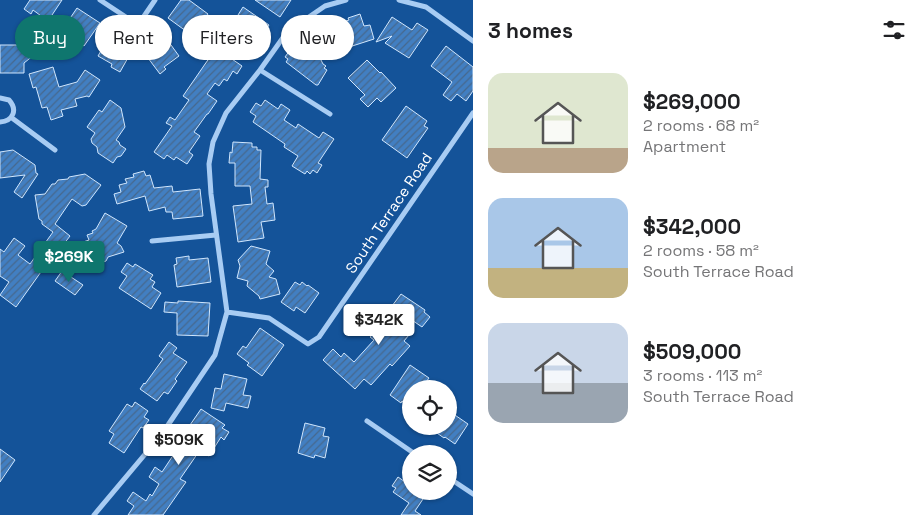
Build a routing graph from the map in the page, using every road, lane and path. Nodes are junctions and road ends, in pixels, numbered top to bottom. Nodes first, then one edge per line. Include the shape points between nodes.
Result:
1 (100, 0) edge
2 (155, 0) edge
3 (346, 0) edge
4 (399, 0) edge
5 (473, 41) edge
6 (260, 70) junction
7 (0, 98) edge
8 (473, 113) edge
9 (330, 114) dead end
10 (12, 118) junction
11 (0, 122) edge
12 (55, 150) dead end
13 (216, 235) junction
14 (152, 241) dead end
15 (227, 312) junction
16 (368, 421) dead end
17 (402, 445) edge
18 (457, 483) edge
19 (473, 494) edge
20 (94, 515) edge

1 - 2 street via 138,25
3 - 6 street via 325,6 288,32
4 - 5 street via 426,7
6 - 9 street
6 - 13 street via 226,113 214,142 209,164
7 - 10 street via 12,103
8 - 15 street, South Terrace Road via 319,337 308,344 270,318
10 - 11 street
10 - 12 street
13 - 14 street
13 - 15 street
15 - 20 street via 215,355 162,434
16 - 17 street
18 - 19 street

